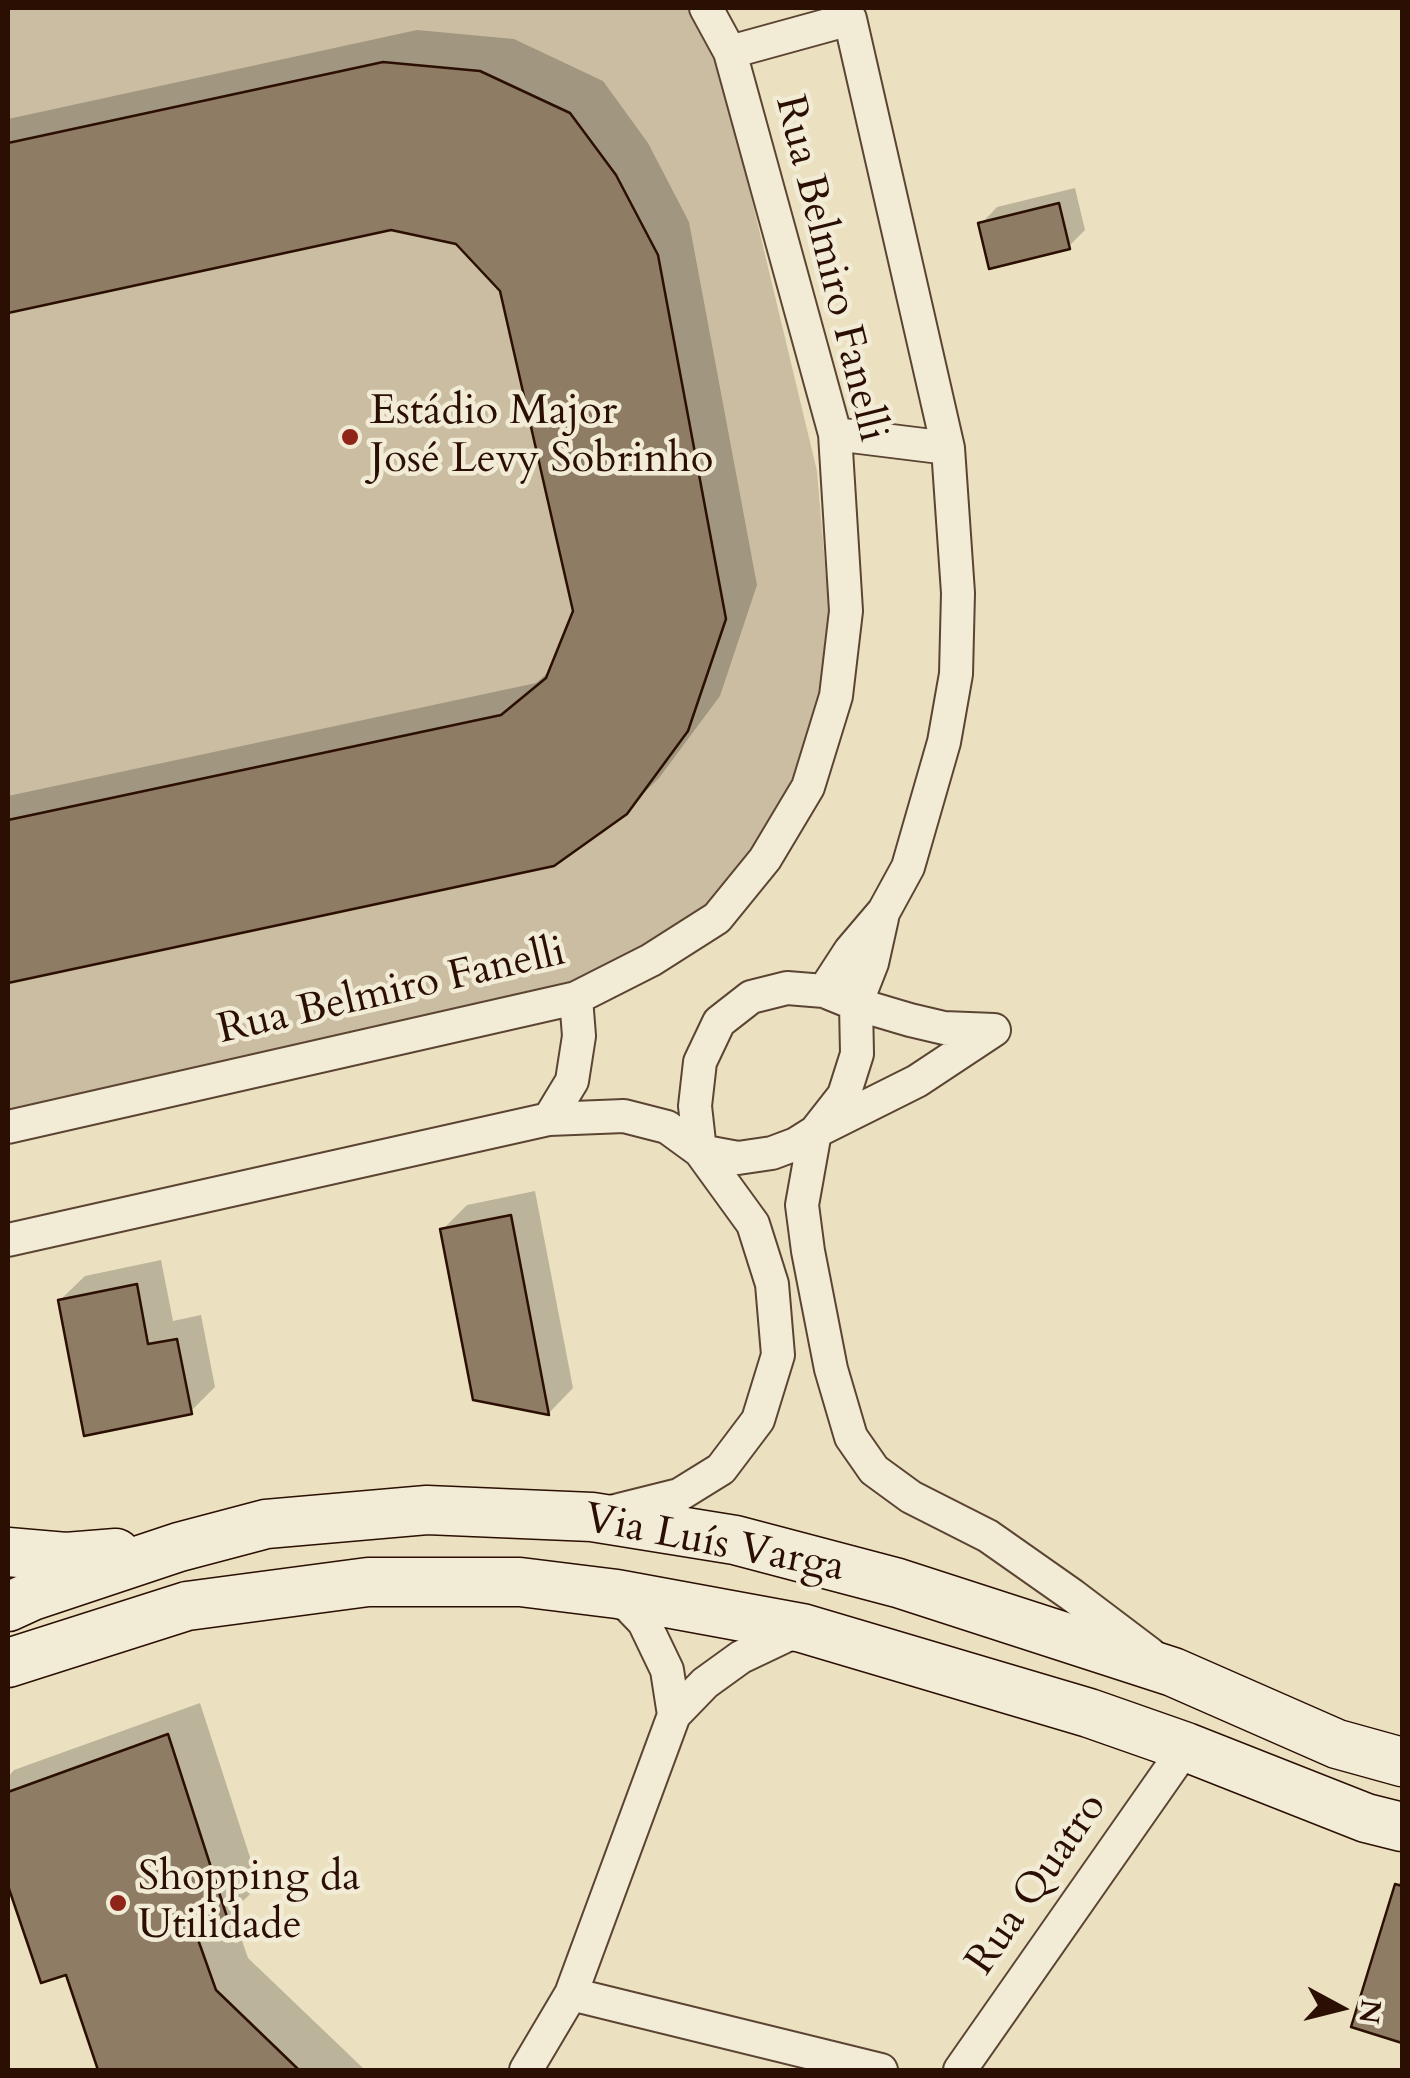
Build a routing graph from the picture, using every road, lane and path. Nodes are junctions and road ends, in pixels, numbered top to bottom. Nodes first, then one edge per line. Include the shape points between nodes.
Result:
1 (706, 8) edge
2 (847, 13) edge
3 (730, 52) junction
4 (834, 434) junction
5 (948, 448) junction
6 (884, 911) junction
7 (824, 991) junction
8 (576, 998) junction
9 (856, 1004) junction
10 (549, 1119) junction
11 (8, 1127) edge
12 (815, 1132) junction
13 (700, 1151) junction
14 (8, 1240) edge
15 (592, 1517) junction
16 (179, 1547) junction
17 (8, 1552) edge
18 (617, 1594) junction
19 (8, 1606) edge
20 (802, 1628) junction
21 (8, 1663) edge
22 (1173, 1672) junction
23 (674, 1715) junction
24 (1186, 1747) junction
25 (1402, 1762) edge
26 (1402, 1827) edge
27 (571, 1994) junction
28 (526, 2070) edge
29 (880, 2070) edge
30 (960, 2070) edge

1 - 3 street, Rua Belmiro Fanelli
2 - 3 street
2 - 5 street, Rua Belmiro Fanelli
3 - 4 street, Rua Belmiro Fanelli
4 - 5 street
4 - 8 street, Rua Belmiro Fanelli via 846,611 836,696 808,787 765,859 718,918
5 - 6 street, Rua Belmiro Fanelli via 956,674 928,805 908,867
6 - 7 street, Rua Belmiro Fanelli
6 - 9 street, Rua Belmiro Fanelli
7 - 9 street
7 - 13 street via 787,988 751,997 719,1022 700,1062
8 - 10 street via 580,1036 572,1081
8 - 11 street, Rua Belmiro Fanelli
9 - 12 street via 857,1054 844,1095
9 - 12 street via 944,1028 994,1030 917,1081
10 - 13 street via 624,1116 667,1126
10 - 14 street
12 - 13 street via 772,1153 738,1158
12 - 22 street via 802,1205 851,1437 874,1470 988,1536
13 - 15 street via 752,1224 772,1284 778,1355 758,1420 721,1469 679,1496
15 - 16 main road, Via Luís Varga via 427,1510 266,1524
15 - 22 main road, Via Luís Varga via 736,1540
16 - 17 main road via 66,1557
16 - 19 main road, Via Luís Varga
18 - 20 main road, Via Luís Varga
18 - 21 main road, Via Luís Varga via 520,1582 368,1582 187,1606
18 - 23 street via 644,1622 668,1670
20 - 23 street via 741,1657
20 - 24 main road, Via Luís Varga
22 - 25 main road, Via Luís Varga via 1336,1744
23 - 27 street
24 - 26 main road, Via Luís Varga
24 - 30 street, Rua Quatro
27 - 28 street
27 - 29 street

